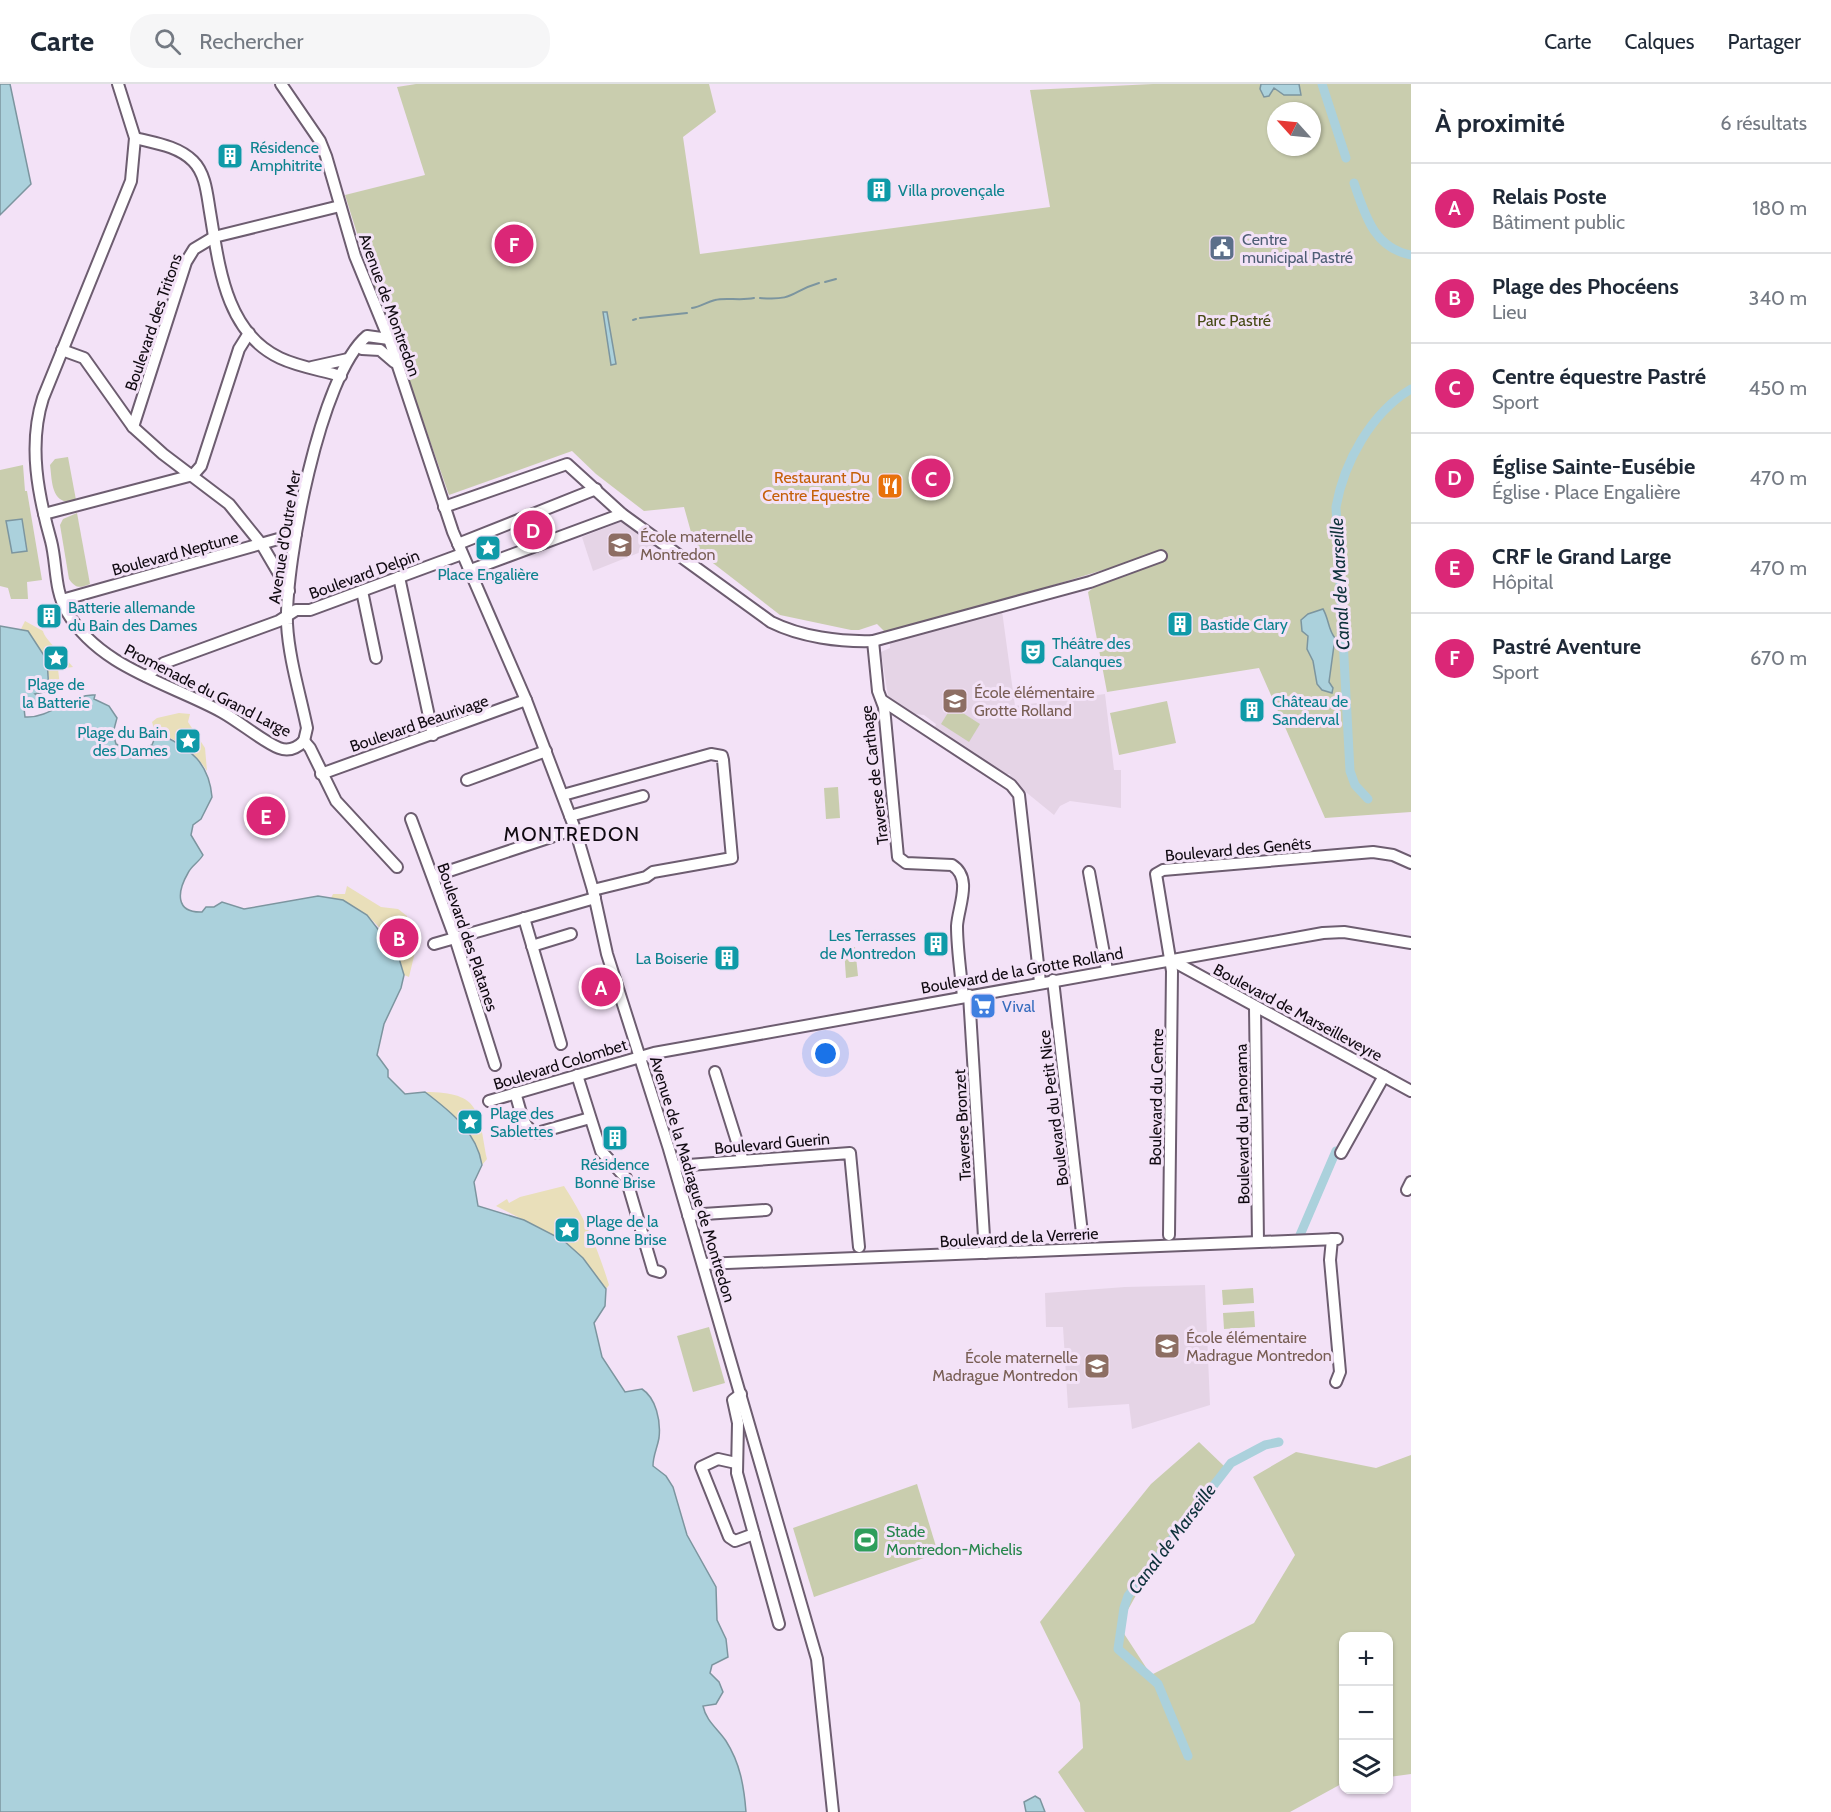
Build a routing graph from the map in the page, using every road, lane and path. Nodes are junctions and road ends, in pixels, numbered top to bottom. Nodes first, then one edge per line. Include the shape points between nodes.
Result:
1 (118, 84) edge
2 (281, 84) edge
3 (135, 138) junction
4 (340, 206) junction
5 (214, 237) junction
6 (376, 309) junction
7 (249, 333) junction
8 (371, 335) junction
9 (389, 339) junction
10 (363, 349) junction
11 (62, 350) junction
12 (348, 359) junction
13 (394, 362) junction
14 (312, 367) junction
15 (341, 376) junction
16 (133, 427) junction
17 (193, 475) junction
18 (596, 489) junction
19 (444, 507) junction
20 (56, 512) junction
21 (45, 514) junction
22 (622, 514) junction
23 (296, 534) junction
24 (50, 540) junction
25 (262, 545) junction
26 (460, 549) junction
27 (1161, 556) dead end
28 (468, 571) junction
29 (399, 577) junction
30 (288, 591) junction
31 (362, 591) junction
32 (62, 600) junction
33 (287, 616) junction
34 (873, 641) junction
35 (376, 658) dead end
36 (146, 676) junction
37 (526, 700) junction
38 (883, 701) junction
39 (433, 735) junction
40 (304, 741) junction
41 (546, 752) junction
42 (321, 774) junction
43 (467, 780) dead end
44 (563, 795) junction
45 (643, 796) dead end
46 (570, 816) junction
47 (411, 819) dead end
48 (575, 829) junction
49 (1411, 863) edge
50 (397, 867) dead end
51 (1089, 872) dead end
52 (437, 875) dead end
53 (594, 894) junction
54 (524, 918) junction
55 (572, 933) dead end
56 (454, 938) junction
57 (1411, 943) edge
58 (434, 944) dead end
59 (532, 946) junction
60 (1171, 960) junction
61 (1107, 970) junction
62 (1053, 980) junction
63 (1040, 982) junction
64 (966, 996) junction
65 (1255, 1007) junction
66 (561, 1044) dead end
67 (640, 1056) junction
68 (495, 1065) dead end
69 (715, 1072) dead end
70 (577, 1075) junction
71 (1384, 1076) junction
72 (1411, 1091) edge
73 (515, 1093) junction
74 (489, 1101) dead end
75 (590, 1118) junction
76 (1341, 1153) dead end
77 (743, 1161) junction
78 (675, 1166) junction
79 (766, 1210) dead end
80 (688, 1215) junction
81 (1082, 1233) dead end
82 (1169, 1235) dead end
83 (1258, 1241) junction
84 (859, 1248) dead end
85 (985, 1253) junction
86 (703, 1264) junction
87 (660, 1272) dead end
88 (1336, 1382) dead end
89 (741, 1394) junction
90 (736, 1463) junction
91 (754, 1534) junction
92 (779, 1624) dead end
93 (833, 1812) edge

1 - 3 street
2 - 4 street, Avenue de Montredon via 320,141
3 - 5 street via 177,149 195,163 204,180
3 - 11 street, Promenade du Grand Large via 131,181
4 - 5 street
4 - 6 street, Avenue de Montredon
5 - 7 street via 223,284 238,319
5 - 16 street, Boulevard des Tritons via 194,249 186,262
6 - 8 street, Avenue d'Outre Mer via 377,322
6 - 9 street, Avenue de Montredon
7 - 14 street via 276,356
7 - 17 street via 239,349 201,466
8 - 9 street
8 - 10 street, Avenue d'Outre Mer
8 - 12 street, Avenue d'Outre Mer via 362,340
9 - 13 street, Avenue de Montredon
10 - 13 street via 380,350
10 - 15 street, Avenue d'Outre Mer
11 - 16 street via 84,358
11 - 21 street, Promenade du Grand Large via 34,434
12 - 14 street
12 - 15 street, Avenue d'Outre Mer
13 - 19 street, Avenue de Montredon
14 - 15 street
15 - 23 street, Avenue d'Outre Mer via 311,459
16 - 17 street
17 - 20 street
17 - 25 street via 229,504
18 - 19 street via 567,464
18 - 22 street
18 - 26 street
19 - 26 street, Avenue de Montredon
20 - 21 street
20 - 24 street, Promenade du Grand Large
21 - 24 street, Promenade du Grand Large
22 - 28 street
22 - 34 street via 771,622 839,640
23 - 25 street, Boulevard Neptune
23 - 30 street, Avenue d'Outre Mer
24 - 32 street, Promenade du Grand Large
25 - 30 street
25 - 32 street, Boulevard Neptune
26 - 28 street
26 - 29 street, Boulevard Delpin
27 - 34 street via 1090,582
28 - 37 street, Avenue de la Madrague de Montredon
29 - 31 street, Boulevard Delpin
29 - 39 street
30 - 33 street, Avenue d'Outre Mer
31 - 33 street, Boulevard Delpin
31 - 35 street
32 - 36 street, Promenade du Grand Large via 66,611 91,640 125,666
33 - 36 street, Boulevard Delpin via 164,663
33 - 40 street, Avenue d'Outre Mer via 307,728
34 - 38 street, Traverse de Carthage via 878,691
36 - 40 street, Promenade du Grand Large via 223,712 280,748 294,749
37 - 39 street, Boulevard Beaurivage
37 - 41 street, Avenue de la Madrague de Montredon
38 - 63 street via 1011,785 1019,795
38 - 64 street, Traverse de Carthage via 898,857 906,863 956,867 961,876 963,902 957,925
39 - 42 street, Boulevard Beaurivage
40 - 42 street, Promenade du Grand Large
41 - 43 street
41 - 44 street, Avenue de la Madrague de Montredon
42 - 50 street, Promenade du Grand Large via 336,801
44 - 46 street, Avenue de la Madrague de Montredon
44 - 53 street via 711,754 722,756 732,858 653,872
45 - 46 street
46 - 48 street, Avenue de la Madrague de Montredon
47 - 56 street, Boulevard des Platanes
48 - 52 street
48 - 53 street, Avenue de la Madrague de Montredon
49 - 60 street, Boulevard des Genêts via 1373,852 1158,870 1156,879
51 - 61 street
53 - 54 street
53 - 67 street, Avenue de la Madrague de Montredon via 607,954
54 - 56 street
54 - 59 street
55 - 59 street
56 - 58 street
56 - 68 street, Boulevard des Platanes
57 - 60 street, Boulevard de la Grotte Rolland via 1344,932
59 - 66 street
60 - 61 street, Boulevard de la Grotte Rolland
60 - 65 street, Boulevard de Marseilleveyre
60 - 82 street, Boulevard du Centre
61 - 62 street, Boulevard de la Grotte Rolland
62 - 63 street, Boulevard de la Grotte Rolland
62 - 81 street, Boulevard du Petit Nice
63 - 64 street, Boulevard de la Grotte Rolland
64 - 67 street, Boulevard de la Grotte Rolland
64 - 85 street, Traverse Bronzet
65 - 71 street, Boulevard de Marseilleveyre
65 - 83 street, Boulevard du Panorama
67 - 70 street, Boulevard Colombet
67 - 78 street, Avenue de la Madrague de Montredon
69 - 77 street
70 - 73 street, Boulevard Colombet
70 - 75 street
71 - 72 street, Boulevard de Marseilleveyre
71 - 76 street
73 - 74 street, Boulevard Colombet
73 - 75 street via 526,1127 532,1132
75 - 87 street via 601,1151 626,1178 653,1270
77 - 78 street, Boulevard Guerin
77 - 84 street, Boulevard Guerin via 850,1153
78 - 80 street, Avenue de la Madrague de Montredon
79 - 80 street
80 - 86 street, Avenue de la Madrague de Montredon
83 - 85 street, Boulevard de la Verrerie
83 - 88 street, Boulevard de la Verrerie via 1334,1243 1330,1260 1340,1372
85 - 86 street, Boulevard de la Verrerie
86 - 89 street, Avenue de la Madrague de Montredon
89 - 90 street via 733,1400 738,1423
89 - 93 street, Avenue de la Madrague de Montredon via 817,1659
90 - 91 street
90 - 91 street via 718,1459 701,1467 729,1537 735,1541
91 - 92 street

